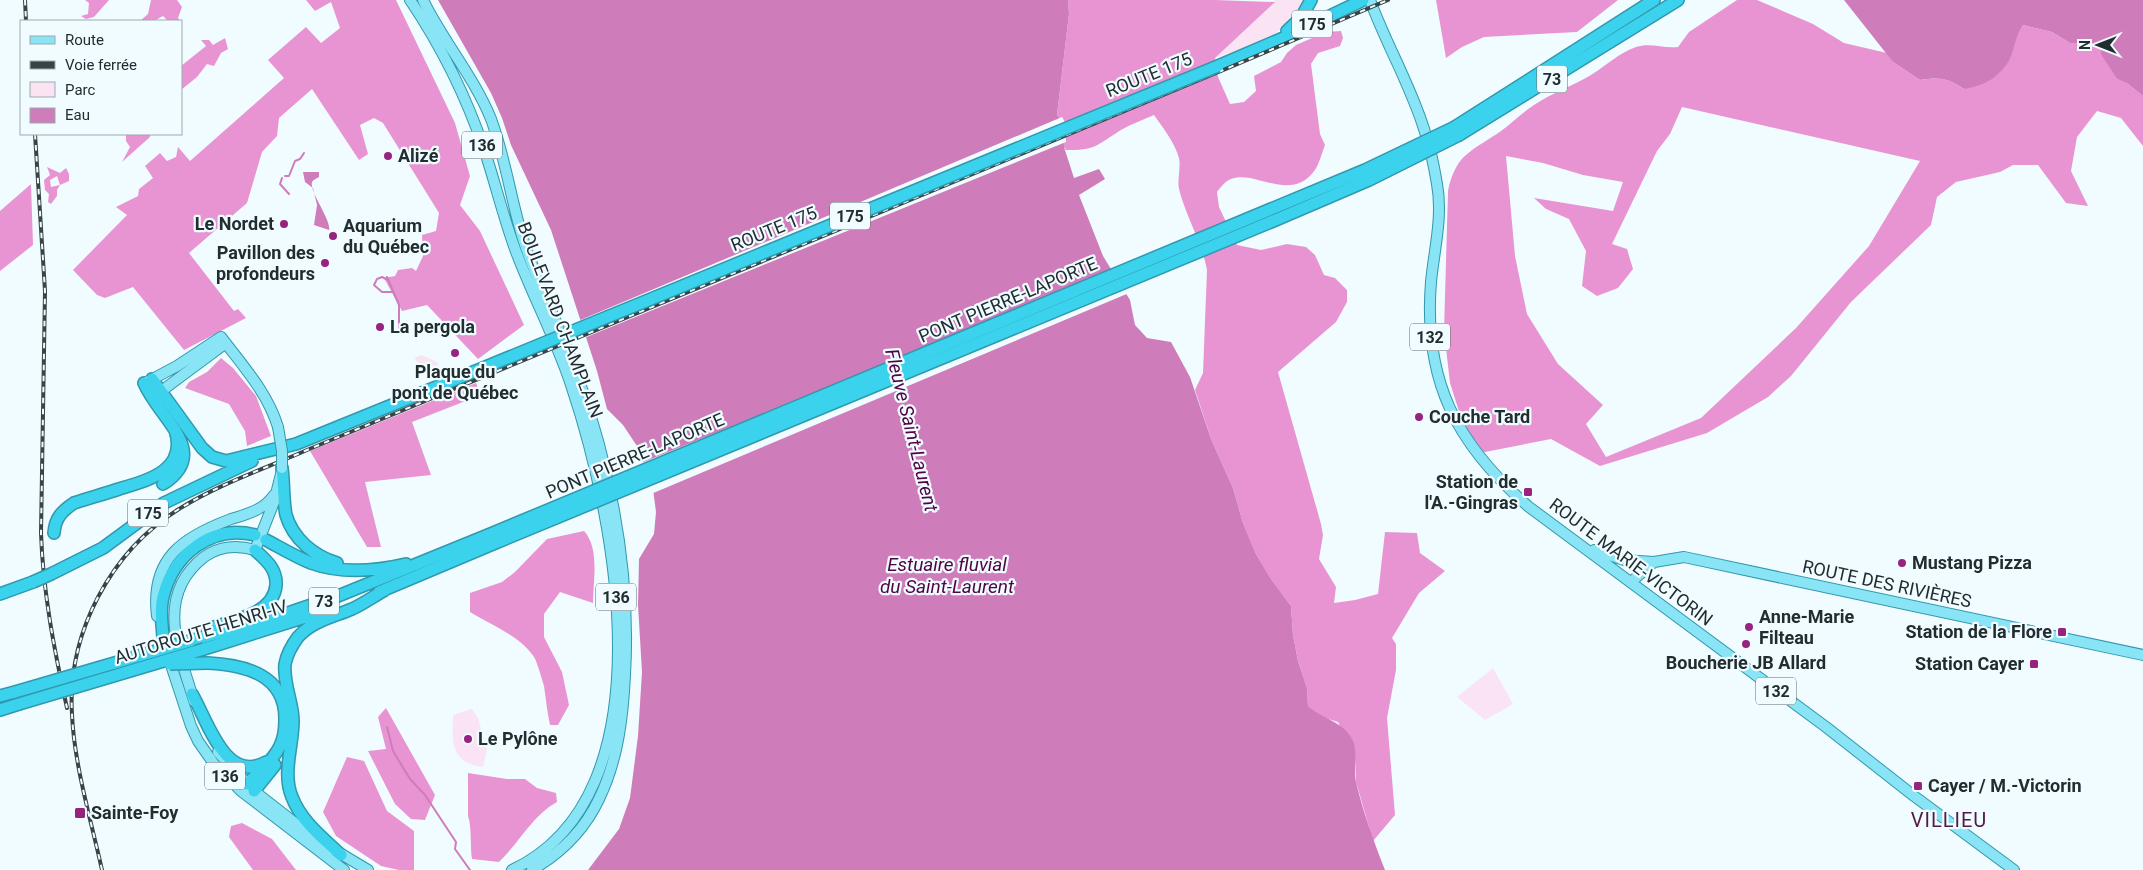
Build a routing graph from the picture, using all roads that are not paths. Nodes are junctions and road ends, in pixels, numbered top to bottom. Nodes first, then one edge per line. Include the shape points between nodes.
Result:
1 (410, 0) edge
2 (424, 0) edge
3 (1311, 0) edge
4 (1370, 0) edge
5 (1654, 0) edge
6 (1678, 0) edge
7 (1361, 1) edge
8 (1267, 44) junction
9 (1457, 131) junction
10 (1432, 164) junction
11 (224, 340) junction
12 (148, 381) joint
13 (156, 395) junction
14 (174, 430) junction
15 (296, 444) junction
16 (281, 480) junction
17 (163, 484) dead end
18 (54, 533) dead end
19 (255, 535) dead end
20 (266, 540) dead end
21 (490, 540) junction
22 (1586, 548) junction
23 (255, 550) junction
24 (444, 554) junction
25 (1654, 562) junction
26 (374, 568) junction
27 (1631, 582) junction
28 (385, 590) junction
29 (0, 594) edge
30 (163, 640) junction
31 (199, 640) junction
32 (2143, 655) edge
33 (158, 664) junction
34 (192, 694) junction
35 (0, 696) edge
36 (0, 710) edge
37 (292, 728) junction
38 (270, 760) junction
39 (247, 791) junction
40 (341, 854) junction
41 (344, 870) edge
42 (368, 870) edge
43 (512, 870) edge
44 (532, 870) edge
45 (2014, 870) edge

1 - 43 main road, BOULEVARD CHAMPLAIN / 136 via 449,66 475,125 516,249 570,384 604,509 613,567 617,663 600,773 581,810 565,830 538,854
2 - 44 main road, BOULEVARD CHAMPLAIN / 136 via 491,119 524,242 587,403 605,470 626,596 624,698 606,783 585,822 562,849
3 - 8 highway, 175 via 1294,27
4 - 10 main road, ROUTE MARIE-VICTORIN / 132 via 1412,94 1425,130
5 - 9 highway, 73
6 - 9 highway, 73
7 - 8 highway, 175
7 - 10 main road, ROUTE MARIE-VICTORIN / 132 via 1406,95
8 - 15 highway, ROUTE 175 / 175, bridge
9 - 21 highway, PONT PIERRE-LAPORTE / 73, bridge via 1365,170 1322,194
10 - 22 main road, ROUTE MARIE-VICTORIN / 132 via 1437,186 1438,235 1431,290 1430,339 1437,375 1451,412 1479,458 1505,486
11 - 12 main road
11 - 13 main road
11 - 16 main road, bridge via 258,384 271,407 278,427
12 - 13 highway
13 - 14 highway
13 - 15 highway via 202,448 219,460 235,460
14 - 17 highway via 185,456 178,473
14 - 18 highway via 178,440 177,454 168,467 141,483 74,503 57,519
15 - 29 highway, 175, bridge via 164,502 102,548 52,574
16 - 23 main road
16 - 26 highway via 286,514 299,540 324,559
16 - 30 main road, 136 via 268,503 259,509 208,528 176,549 159,580 156,601
19 - 30 highway via 232,532 219,535 180,561 167,583 163,598
20 - 26 highway via 323,566 354,570
21 - 24 highway, AUTOROUTE HENRI-IV / 73
21 - 28 highway, AUTOROUTE HENRI-IV / 73
22 - 25 main road, ROUTE DES RIVIÈRES via 1624,560
22 - 27 main road, ROUTE MARIE-VICTORIN / 132
23 - 31 highway via 275,574 271,600 257,611
23 - 34 main road, 136 via 240,546 210,553 192,568 182,582 175,601 174,632
24 - 26 highway via 394,567
24 - 31 highway, AUTOROUTE HENRI-IV / 73 via 338,596
25 - 27 main road
25 - 32 main road, ROUTE DES RIVIÈRES via 1684,557
27 - 45 main road, ROUTE MARIE-VICTORIN / 132
28 - 31 highway, AUTOROUTE HENRI-IV / 73 via 301,620
28 - 37 highway via 314,625 293,645 285,671
30 - 39 main road, 136 via 198,741 214,764
31 - 33 highway, AUTOROUTE HENRI-IV / 73, bridge
31 - 35 highway, AUTOROUTE HENRI-IV / 73, bridge
33 - 36 highway, AUTOROUTE HENRI-IV / 73, bridge
33 - 38 highway, bridge via 208,663 244,667 258,673 276,688 284,708 285,724 280,746
34 - 38 highway via 213,737 232,760 251,767
34 - 39 main road, 136 via 213,745
37 - 39 highway via 284,751
37 - 40 highway via 288,767 291,796 312,828
38 - 39 highway
39 - 40 main road, 136
39 - 41 main road, 136
40 - 42 main road, 136

